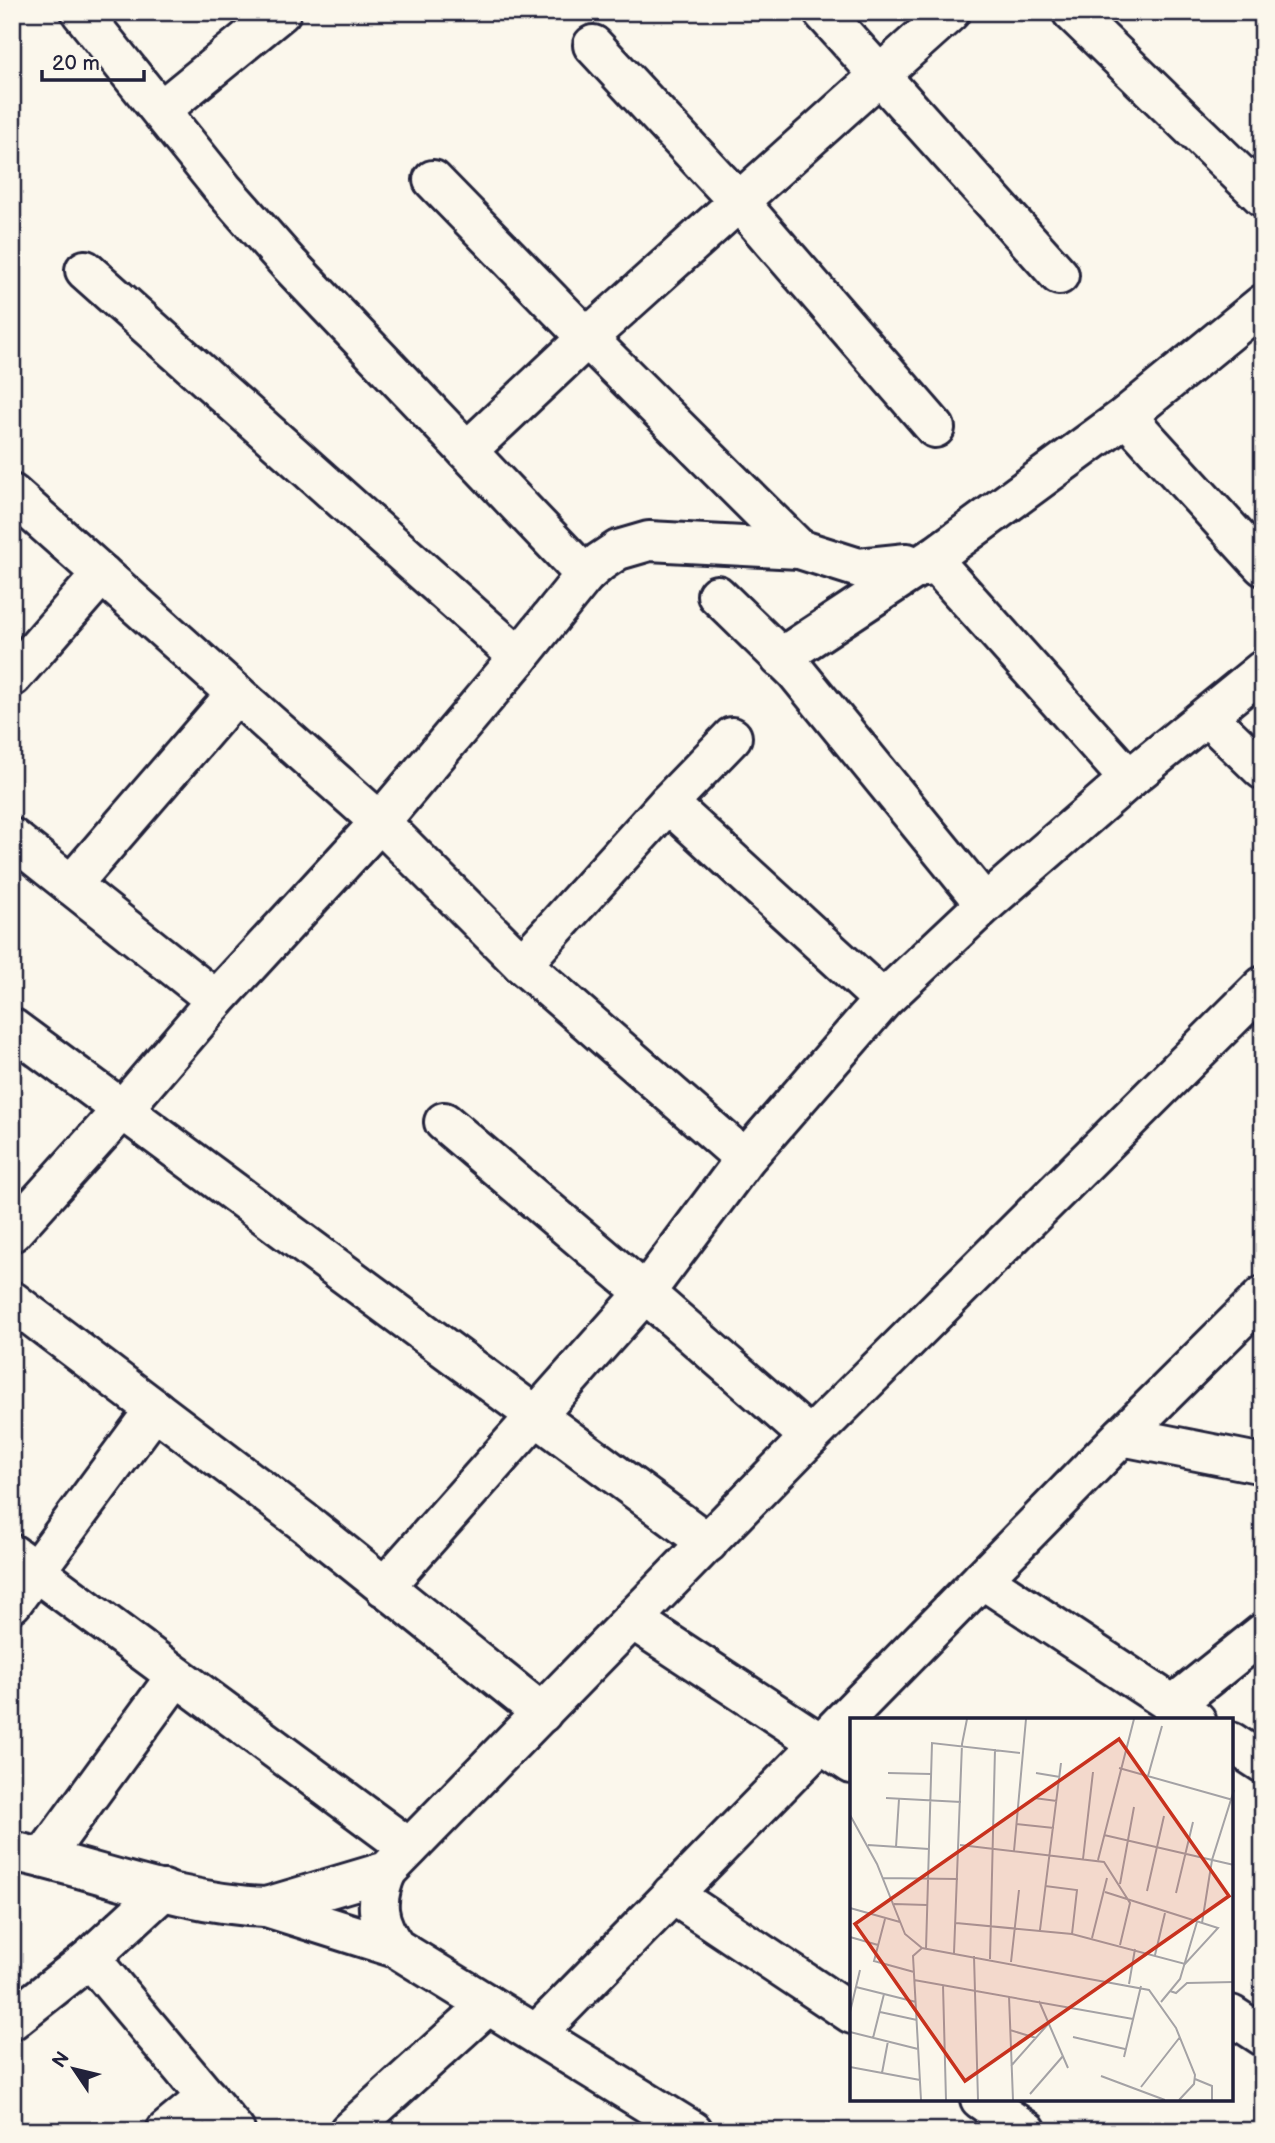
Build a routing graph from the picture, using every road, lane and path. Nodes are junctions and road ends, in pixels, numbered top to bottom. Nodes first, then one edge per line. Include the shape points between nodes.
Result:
1 (81, 12) edge
2 (281, 12) edge
3 (823, 12) edge
4 (950, 12) edge
5 (1072, 12) edge
6 (593, 45) dead end
7 (878, 75) junction
8 (161, 110) junction
9 (433, 180) dead end
10 (1263, 197) edge
11 (739, 202) junction
12 (85, 270) dead end
13 (1059, 275) dead end
14 (1263, 304) edge
15 (587, 338) junction
16 (1126, 416) junction
17 (935, 428) dead end
18 (467, 451) junction
19 (12, 494) edge
20 (799, 548) junction
21 (1263, 566) edge
22 (917, 568) junction
23 (102, 574) junction
24 (586, 575) junction
25 (717, 595) dead end
26 (519, 657) junction
27 (780, 658) junction
28 (1263, 670) edge
29 (12, 677) edge
30 (236, 694) junction
31 (1208, 717) junction
32 (732, 737) dead end
33 (1263, 770) edge
34 (1129, 779) junction
35 (668, 803) junction
36 (380, 822) junction
37 (12, 838) edge
38 (71, 885) junction
39 (985, 904) junction
40 (522, 964) junction
41 (1263, 986) edge
42 (216, 1000) junction
43 (883, 1000) junction
44 (12, 1028) edge
45 (122, 1110) junction
46 (443, 1122) dead end
47 (745, 1159) junction
48 (12, 1232) edge
49 (645, 1293) junction
50 (1263, 1296) edge
51 (12, 1301) edge
52 (155, 1409) junction
53 (535, 1415) junction
54 (1122, 1436) junction
55 (810, 1437) junction
56 (1263, 1464) edge
57 (708, 1543) junction
58 (24, 1562) edge
59 (982, 1580) junction
60 (384, 1587) junction
61 (12, 1603) edge
62 (633, 1620) junction
63 (1263, 1633) edge
64 (176, 1675) junction
65 (1185, 1712) edge
66 (542, 1713) junction
67 (866, 1718) edge
68 (850, 1737) edge
69 (1233, 1743) edge
70 (836, 1754) edge
71 (1263, 1763) edge
72 (28, 1854) edge
73 (398, 1859) junction
74 (164, 1890) junction
75 (672, 1894) junction
76 (266, 1907) junction
77 (396, 1948) junction
78 (90, 1958) junction
79 (488, 2005) junction
80 (850, 2013) edge
81 (1233, 2016) edge
82 (12, 2020) edge
83 (536, 2034) junction
84 (1263, 2036) edge
85 (207, 2097) junction
86 (983, 2101) edge
87 (649, 2121) edge
88 (166, 2131) edge
89 (235, 2131) edge
90 (349, 2131) edge
91 (693, 2131) edge
92 (1027, 2131) edge

1 - 8 street
2 - 8 street
3 - 7 street
4 - 7 street
5 - 10 street
6 - 11 street
7 - 11 street
7 - 13 street
8 - 18 street via 289,264
9 - 15 street
11 - 15 street
11 - 17 street
12 - 26 street
14 - 16 street
15 - 18 street
15 - 20 street
16 - 21 street
16 - 22 street
18 - 24 street
19 - 23 street
20 - 22 street via 859,568 907,564
20 - 24 street via 649,541 618,550
22 - 27 street
22 - 34 street via 932,566 943,571
23 - 29 street
23 - 30 street
24 - 26 street
25 - 27 street
26 - 36 street
27 - 39 street
28 - 31 street
30 - 36 street
30 - 38 street
31 - 33 street
31 - 34 street
32 - 35 street
34 - 39 street
35 - 40 street
35 - 43 street
36 - 40 street
36 - 42 street
37 - 38 street
38 - 42 street
39 - 43 street
40 - 47 street
41 - 55 street
42 - 45 street
43 - 47 street
44 - 45 street
45 - 48 street
45 - 53 street
46 - 49 street
47 - 49 street
49 - 53 street
49 - 55 street
50 - 54 street
51 - 52 street
52 - 58 street
52 - 60 street
53 - 57 street
53 - 60 street
54 - 56 street
54 - 59 street
55 - 57 street
57 - 62 street
58 - 61 street
58 - 64 street
59 - 65 street
59 - 67 street
60 - 66 street
62 - 66 street
62 - 70 street
63 - 65 street
64 - 72 street
64 - 73 street
66 - 73 street
68 - 70 street
69 - 71 street
70 - 75 street
72 - 74 street
73 - 76 street
73 - 77 street via 380,1888 379,1910 383,1931
74 - 76 street
74 - 78 street
75 - 80 street
75 - 83 street
76 - 77 street
77 - 79 street
78 - 82 street
78 - 85 street
79 - 83 street
79 - 90 street
81 - 84 street
83 - 87 street
85 - 88 street
85 - 89 street
86 - 92 street
87 - 91 street

